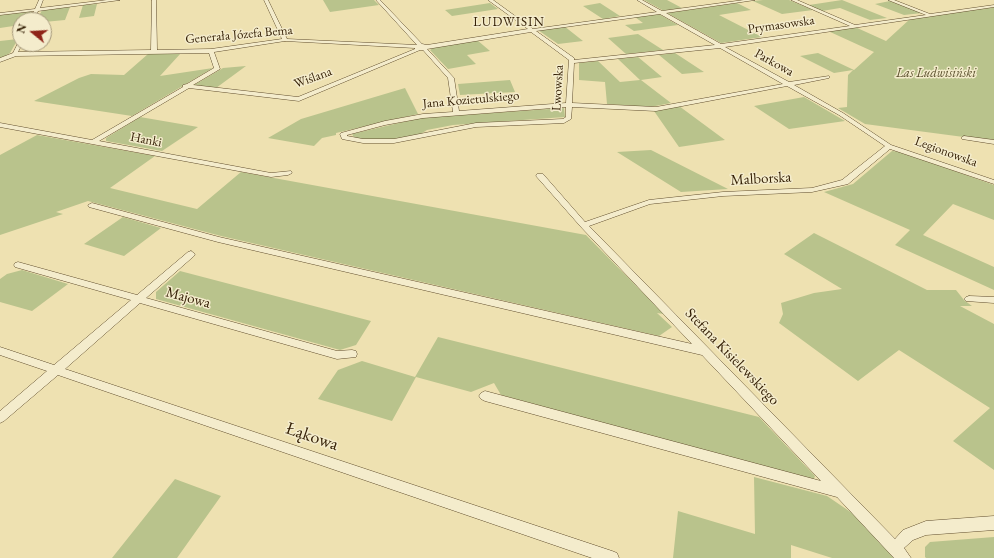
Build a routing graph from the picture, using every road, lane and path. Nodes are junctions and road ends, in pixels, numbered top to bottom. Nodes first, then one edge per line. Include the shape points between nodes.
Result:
1 (41, 0) edge
2 (118, 0) edge
3 (154, 0) edge
4 (266, 0) edge
5 (378, 0) edge
6 (491, 0) edge
7 (500, 0) edge
8 (639, 0) edge
9 (753, 0) edge
10 (793, 0) edge
11 (890, 0) edge
12 (994, 6) edge
13 (37, 9) junction
14 (36, 12) edge
15 (661, 12) junction
16 (0, 14) edge
17 (930, 14) junction
18 (854, 26) junction
19 (532, 30) junction
20 (285, 40) junction
21 (720, 46) junction
22 (421, 47) junction
23 (211, 51) junction
24 (154, 52) junction
25 (15, 54) joint
26 (0, 60) edge
27 (571, 62) junction
28 (827, 77) dead end
29 (788, 84) junction
30 (185, 86) junction
31 (569, 105) junction
32 (456, 113) junction
33 (564, 121) joint
34 (0, 125) edge
35 (964, 138) dead end
36 (93, 142) junction
37 (994, 142) edge
38 (889, 146) junction
39 (288, 173) dead end
40 (540, 176) dead end
41 (994, 182) edge
42 (92, 205) dead end
43 (584, 225) junction
44 (190, 254) dead end
45 (18, 265) dead end
46 (969, 299) dead end
47 (138, 300) junction
48 (994, 300) edge
49 (704, 350) junction
50 (0, 351) edge
51 (352, 354) dead end
52 (57, 370) junction
53 (484, 396) dead end
54 (0, 418) edge
55 (842, 492) junction
56 (994, 523) edge
57 (900, 553) edge
58 (612, 558) edge

1 - 13 street
2 - 13 street
3 - 24 street
4 - 20 street
5 - 22 street
6 - 7 street
6 - 19 street, Lwowska
8 - 15 street, Parkowa
9 - 15 street
10 - 18 street
11 - 17 street
12 - 17 street, Prymasowska
13 - 14 street
13 - 16 street
15 - 19 street
15 - 21 street, Parkowa
17 - 18 street, Prymasowska
18 - 21 street, Prymasowska
19 - 22 street
19 - 27 street, Lwowska via 572,59
20 - 22 street, Generała Józefa Bema
20 - 23 street, Generała Józefa Bema
21 - 27 street, Prymasowska
21 - 29 street, Parkowa
22 - 30 street, Wiślana via 299,99
22 - 32 street via 451,78
23 - 24 street, Generała Józefa Bema
23 - 30 street via 218,68
24 - 25 street, Generała Józefa Bema
25 - 26 street
27 - 31 street, Lwowska
28 - 29 street, Jana Kozietulskiego
29 - 31 street, Jana Kozietulskiego via 656,109
29 - 38 street, Parkowa
30 - 36 street
31 - 32 street, Jana Kozietulskiego
31 - 33 street, Lwowska via 569,117
32 - 33 street, Jana Kozietulskiego via 385,123 343,134 344,138 349,140 394,141 476,125
34 - 36 street, Hanki
35 - 37 street
36 - 39 street, Hanki via 271,175
38 - 41 street, Legionowska
38 - 43 street, Malborska via 845,182 812,190 723,194 649,202
40 - 43 street, Stefana Kisielewskiego
42 - 49 street via 218,239
43 - 49 street, Stefana Kisielewskiego
44 - 47 street
45 - 47 street, Majowa
46 - 48 street
47 - 51 street, Majowa via 337,355
47 - 52 street
49 - 55 street, Stefana Kisielewskiego
50 - 52 street, Łąkowa
52 - 54 street
52 - 58 street, Łąkowa
53 - 55 street
55 - 57 street, Stefana Kisielewskiego
56 - 57 street via 926,528 908,535

